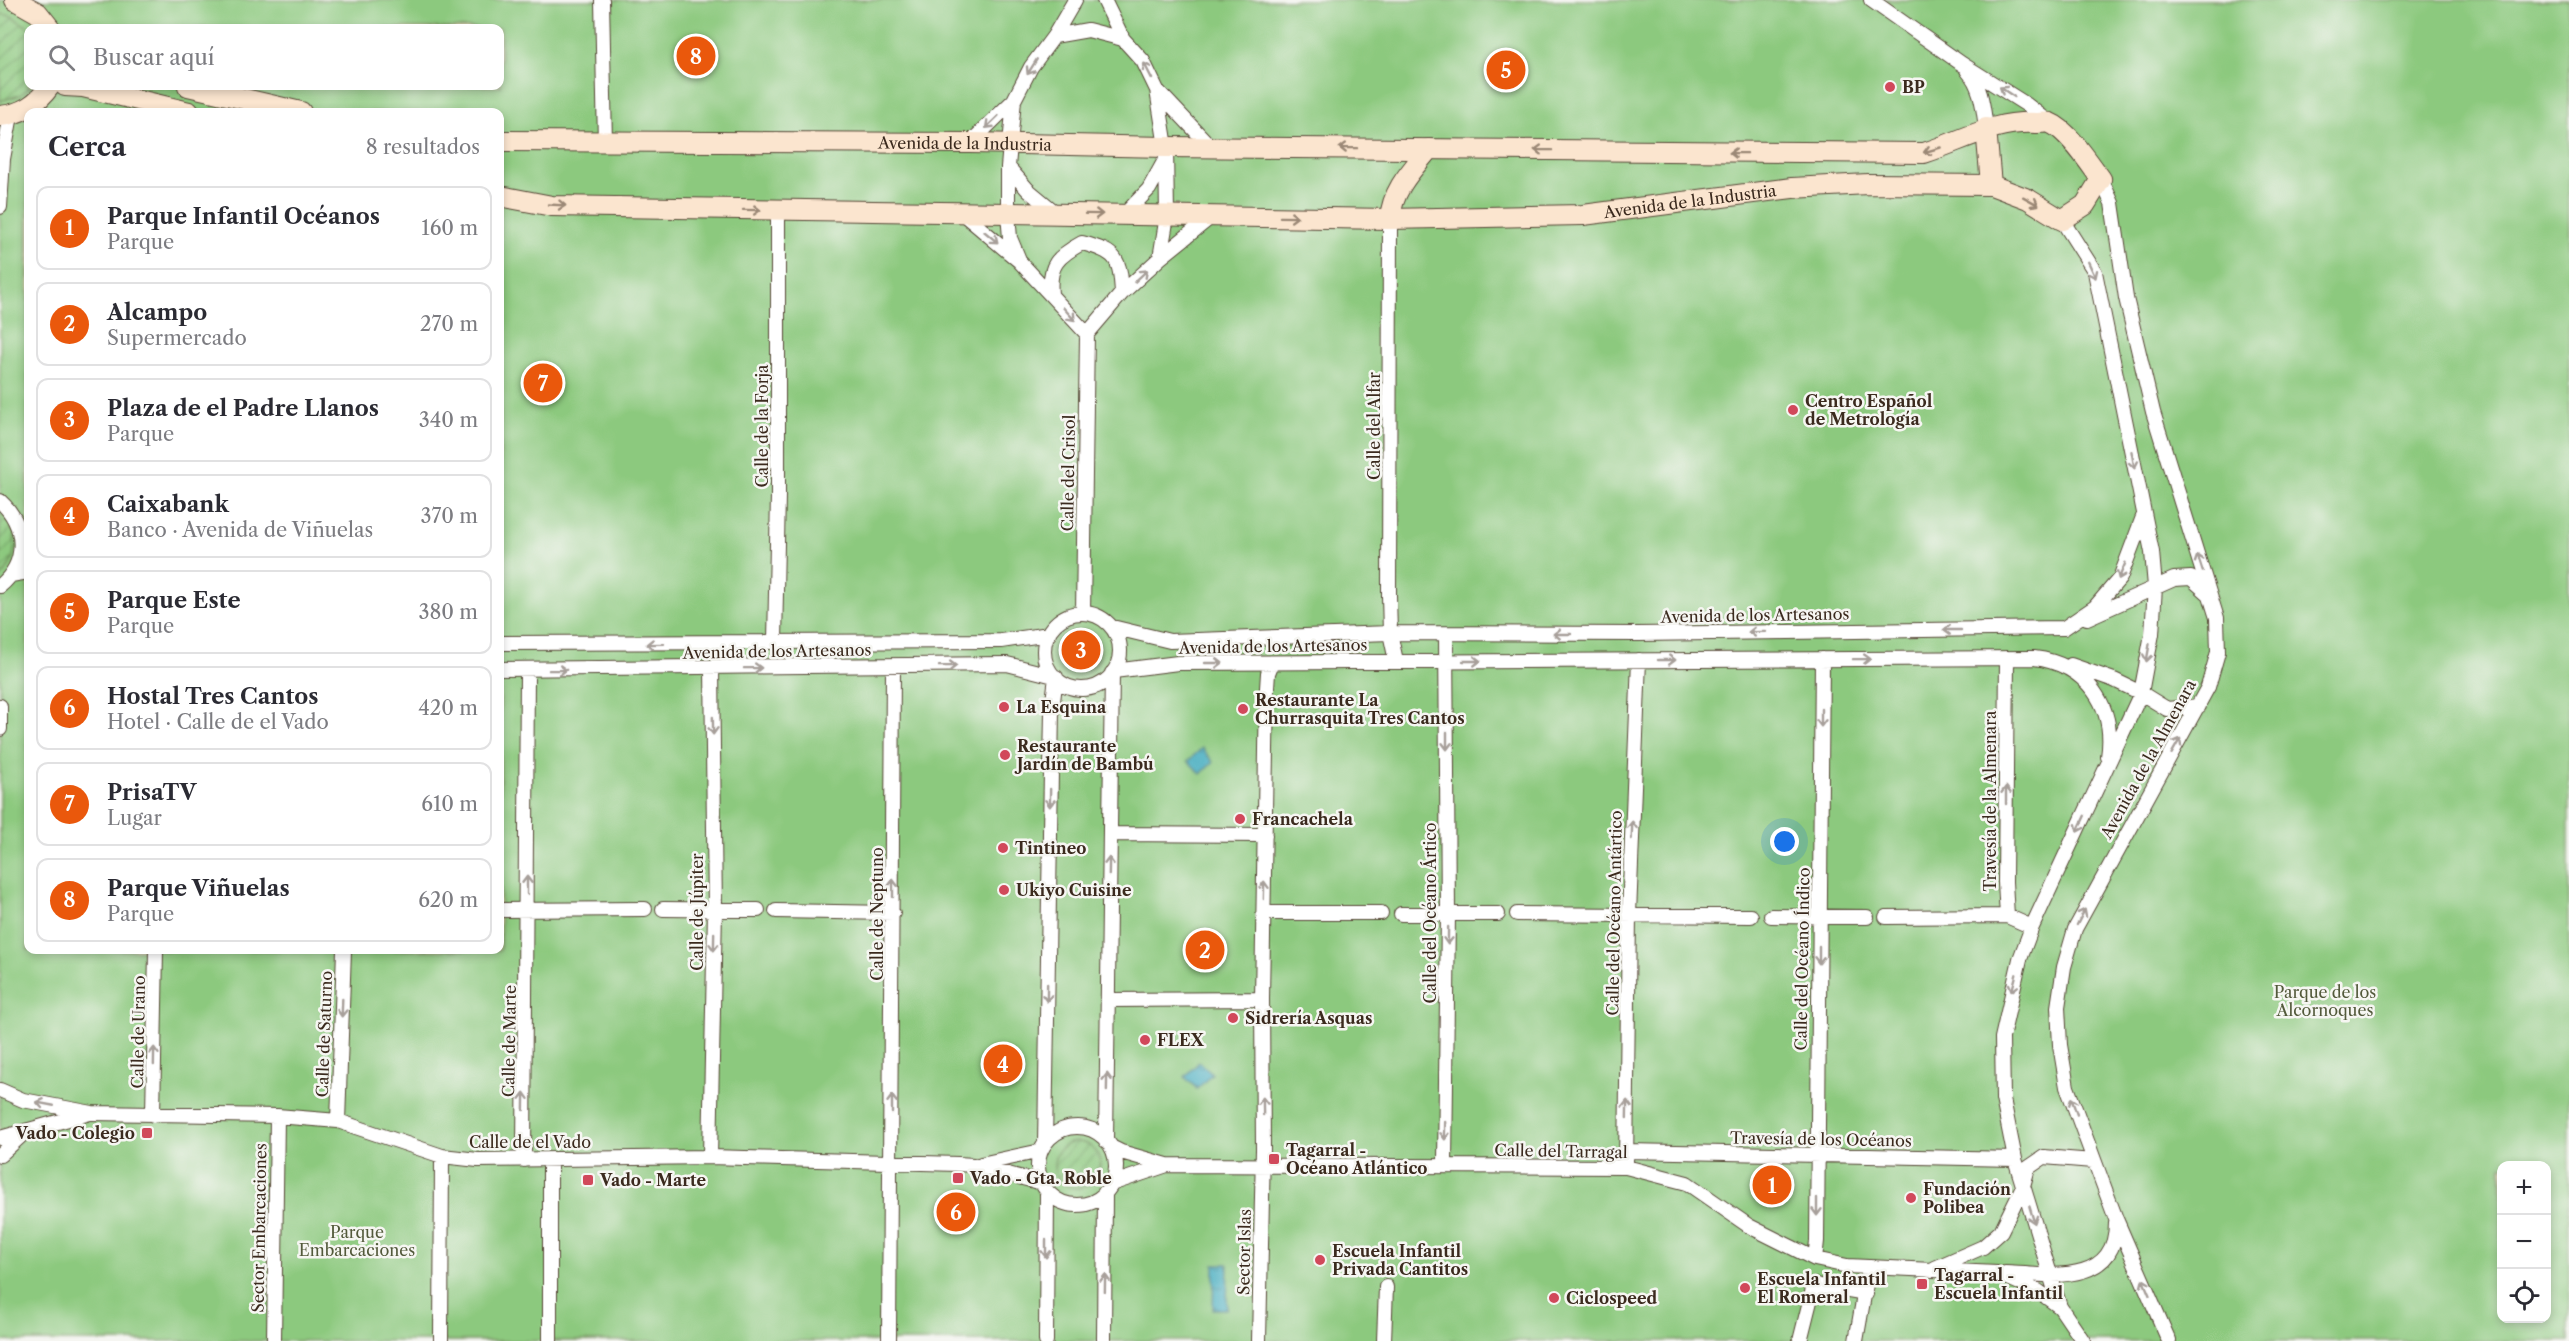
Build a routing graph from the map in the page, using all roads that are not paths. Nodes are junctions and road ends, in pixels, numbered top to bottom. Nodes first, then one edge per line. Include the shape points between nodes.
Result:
1 (602, 0) edge
2 (1075, 0) edge
3 (1104, 0) edge
4 (1872, 0) edge
5 (19, 1) edge
6 (47, 24) edge
7 (1054, 36) junction
8 (1123, 39) junction
9 (1962, 64) junction
10 (47, 90) edge
11 (96, 90) edge
12 (205, 90) edge
13 (1157, 90) junction
14 (1014, 100) junction
15 (28, 108) edge
16 (172, 108) edge
17 (284, 108) edge
18 (24, 110) edge
19 (5, 116) edge
20 (2050, 123) junction
21 (1986, 128) junction
22 (504, 141) edge
23 (605, 143) junction
24 (970, 143) junction
25 (1011, 144) junction
26 (1210, 146) junction
27 (1429, 148) junction
28 (1165, 153) junction
29 (1008, 167) junction
30 (2100, 179) junction
31 (1991, 184) junction
32 (504, 197) edge
33 (0, 207) edge
34 (778, 210) junction
35 (962, 213) junction
36 (1008, 214) junction
37 (1057, 214) junction
38 (1124, 215) junction
39 (1167, 216) junction
40 (1212, 216) junction
41 (1390, 219) junction
42 (2062, 220) junction
43 (1160, 258) junction
44 (1020, 261) junction
45 (1122, 293) junction
46 (1051, 294) junction
47 (1087, 334) junction
48 (0, 491) edge
49 (0, 501) edge
50 (11, 511) junction
51 (2143, 517) junction
52 (24, 535) edge
53 (24, 540) edge
54 (24, 573) edge
55 (11, 575) junction
56 (0, 586) edge
57 (2155, 587) junction
58 (2211, 596) junction
59 (1083, 613) junction
60 (1112, 627) junction
61 (2064, 628) junction
62 (1390, 633) junction
63 (1048, 634) junction
64 (1446, 634) junction
65 (775, 641) junction
66 (504, 643) edge
67 (2007, 658) junction
68 (1639, 660) junction
69 (1822, 660) junction
70 (2055, 660) junction
71 (1396, 661) junction
72 (1446, 662) junction
73 (1272, 663) junction
74 (893, 666) junction
75 (712, 668) junction
76 (504, 669) edge
77 (527, 670) junction
78 (1113, 672) junction
79 (1055, 677) junction
80 (2141, 693) junction
81 (0, 706) edge
82 (2199, 706) junction
83 (0, 729) edge
84 (2106, 771) junction
85 (1110, 834) junction
86 (1265, 835) junction
87 (645, 909) dead end
88 (663, 909) dead end
89 (504, 910) edge
90 (527, 910) junction
91 (715, 910) junction
92 (758, 910) dead end
93 (776, 911) dead end
94 (893, 913) junction
95 (1264, 913) junction
96 (1382, 913) dead end
97 (1401, 914) dead end
98 (1448, 914) junction
99 (1498, 914) dead end
100 (1517, 914) dead end
101 (1629, 915) junction
102 (1751, 916) dead end
103 (1771, 916) dead end
104 (1819, 916) junction
105 (2007, 916) junction
106 (1867, 917) dead end
107 (1886, 917) dead end
108 (2032, 927) junction
109 (156, 954) edge
110 (344, 954) edge
111 (1262, 999) junction
112 (1108, 1000) junction
113 (0, 1090) edge
114 (92, 1113) junction
115 (153, 1115) junction
116 (277, 1116) junction
117 (338, 1120) junction
118 (27, 1130) junction
119 (0, 1137) edge
120 (1108, 1144) junction
121 (1043, 1147) junction
122 (1627, 1151) junction
123 (0, 1155) edge
124 (442, 1156) junction
125 (1817, 1156) junction
126 (710, 1157) junction
127 (2015, 1159) junction
128 (524, 1160) junction
129 (550, 1160) junction
130 (2093, 1161) junction
131 (892, 1162) junction
132 (1263, 1164) junction
133 (973, 1165) junction
134 (1167, 1165) junction
135 (1445, 1165) junction
136 (1626, 1167) junction
137 (2023, 1186) junction
138 (1044, 1187) junction
139 (1108, 1188) junction
140 (2116, 1219) junction
141 (1815, 1258) junction
142 (1869, 1267) junction
143 (1930, 1269) junction
144 (1997, 1273) junction
145 (2051, 1275) junction
146 (1386, 1287) dead end
147 (1866, 1294) junction
148 (2060, 1307) junction
149 (274, 1341) edge
150 (441, 1341) edge
151 (550, 1341) edge
152 (889, 1341) edge
153 (1046, 1341) edge
154 (1104, 1341) edge
155 (1259, 1341) edge
156 (1384, 1341) edge
157 (1800, 1341) edge
158 (1856, 1341) edge
159 (2083, 1341) edge
160 (2169, 1341) edge

1 - 23 street
2 - 7 street
3 - 8 street
4 - 9 street
5 - 6 street
7 - 8 street via 1088,30
7 -> 14 street via 1031,67
13 -> 8 street via 1143,61
20 -> 9 street
9 - 21 street via 1976,80
10 - 15 street
11 - 16 street
12 - 17 street
13 - 26 street
13 - 28 street
14 -> 24 street
14 - 25 street
18 - 19 street
19 - 33 street
20 - 21 street, Avenida de la Industria via 2020,122
20 - 30 street via 2076,146
21 -> 27 street, Avenida de la Industria via 1924,153
21 - 31 street
22 - 23 street, Avenida de la Industria
23 - 24 street, Avenida de la Industria
24 - 25 street, Avenida de la Industria
25 - 28 street, Avenida de la Industria
25 - 29 street
27 -> 26 street, Avenida de la Industria
26 - 28 street, Avenida de la Industria
27 - 41 street via 1400,186
28 - 38 street via 1149,189
28 - 39 street
29 - 36 street
29 - 37 street
30 - 42 street via 2085,206
58 -> 30 street, Avenida de la Almenara via 2153,412 2126,298 2112,203
31 - 41 street, Avenida de la Industria via 1792,188 1583,214
31 -> 42 street via 2028,199
32 -> 34 street, Avenida de la Industria via 552,206
34 - 35 street, Avenida de la Industria
34 - 65 street, Calle de la Forja
35 - 36 street, Avenida de la Industria
35 -> 44 street
36 - 37 street, Avenida de la Industria
36 - 44 street via 1010,238
37 -> 38 street, Avenida de la Industria
38 - 39 street, Avenida de la Industria
39 - 40 street, Avenida de la Industria
39 - 43 street
40 -> 41 street, Avenida de la Industria
40 - 43 street
41 - 62 street, Calle del Alfar
42 -> 51 street, Avenida de la Almenara via 2095,272
45 -> 43 street
44 - 46 street
45 - 46 street via 1120,266 1106,249 1082,243 1061,255 1049,277
45 - 47 street
46 -> 47 street
47 - 59 street, Calle del Crisol
48 - 50 street
49 - 50 street
50 - 52 street
51 - 57 street, Avenida de la Almenara
51 -> 61 street via 2120,578 2095,607
53 - 55 street
54 - 55 street
55 - 56 street
57 - 58 street, Avenida de los Artesanos via 2174,579 2191,578
57 - 61 street, Avenida de los Artesanos
57 -> 80 street, Avenida de la Almenara
58 - 82 street, Avenida de la Almenara via 2217,618 2218,652
59 - 60 street via 1094,614
59 - 63 street via 1063,618
60 - 62 street, Avenida de los Artesanos via 1170,641
60 - 78 street via 1120,653
61 -> 64 street, Avenida de los Artesanos
62 - 64 street, Avenida de los Artesanos
62 - 71 street, Avenida de los Artesanos
63 - 65 street, Avenida de los Artesanos via 1001,641
63 - 79 street via 1045,660
64 - 72 street
65 -> 66 street, Avenida de los Artesanos
69 -> 67 street, Avenida de los Artesanos
67 - 70 street, Avenida de los Artesanos
105 -> 67 street, Travesía de la Almenara
68 -> 69 street, Avenida de los Artesanos
72 -> 68 street, Avenida de los Artesanos
101 -> 68 street, Calle del Océano Antártico
69 -> 104 street, Calle del Océano Índico
70 - 80 street, Avenida de los Artesanos
70 - 84 street via 2088,684 2103,705 2110,731
71 - 72 street, Avenida de los Artesanos
71 - 73 street, Avenida de los Artesanos
72 -> 98 street, Calle del Océano Ártico
78 -> 73 street, Avenida de los Artesanos via 1178,663
73 - 86 street, Sector Islas via 1268,673
75 -> 74 street, Avenida de los Artesanos
74 -> 79 street, Avenida de los Artesanos via 1007,664
94 -> 74 street, Calle de Neptuno
77 -> 75 street, Avenida de los Artesanos
75 -> 91 street, Calle de Júpiter
76 - 77 street, Avenida de los Artesanos
90 -> 77 street, Calle de Marte
78 - 79 street via 1099,685 1078,689
78 - 85 street
79 -> 121 street
80 - 82 street, Avenida de los Artesanos via 2166,709
80 - 84 street, Avenida de la Almenara
81 - 83 street
130 -> 82 street, Avenida de la Almenara via 2067,1087 2060,1045 2058,1007 2064,967 2075,929 2107,867
84 -> 108 street, Avenida de la Almenara
85 - 86 street
112 -> 85 street
95 -> 86 street, Sector Islas
87 - 90 street
88 - 91 street
89 - 90 street
128 -> 90 street, Calle de Marte
91 - 92 street
91 -> 126 street, Calle de Júpiter
93 - 94 street
131 -> 94 street, Calle de Neptuno
95 - 96 street
95 - 111 street, Sector Islas
97 - 98 street
98 - 99 street
98 -> 135 street, Calle del Océano Ártico
100 - 101 street
101 - 102 street
122 -> 101 street, Calle del Océano Antártico
103 - 104 street
104 - 106 street
104 -> 125 street, Calle del Océano Índico
105 - 107 street
105 - 108 street
108 -> 127 street, Avenida de la Almenara via 2020,959 2002,1038 2003,1099
115 -> 109 street, Calle de Urano
110 -> 117 street, Calle de Saturno
111 - 112 street
132 -> 111 street, Sector Islas
120 -> 112 street
114 -> 113 street via 22,1100
114 - 115 street, Calle de el Vado
114 - 118 street
115 - 116 street, Calle de el Vado
116 - 117 street, Calle de el Vado
116 - 149 street, Sector Embarcaciones
117 - 124 street, Calle de el Vado
118 - 119 street
118 - 123 street
120 - 121 street via 1087,1128 1074,1127 1053,1135
120 - 134 street, Calle del Tarragal
120 - 139 street via 1115,1166
121 - 133 street
121 - 138 street via 1038,1161
122 - 125 street, Travesía de los Océanos
122 - 136 street, Calle del Océano Antártico
124 - 128 street, Calle de el Vado
124 - 150 street
125 - 127 street, Travesía de los Océanos
125 -> 141 street, Calle del Océano Índico
126 - 129 street, Calle de el Vado
126 - 131 street, Calle de el Vado
127 - 137 street, Avenida de la Almenara
128 - 129 street, Calle de el Vado
129 - 151 street
130 - 137 street via 2044,1158 2028,1168
130 - 140 street, Avenida de la Almenara
131 - 133 street, Calle de el Vado
131 - 152 street
132 - 134 street, Calle del Tarragal
132 - 135 street, Calle del Tarragal
132 - 155 street, Sector Islas
133 - 138 street
134 - 139 street, Calle del Tarragal
135 - 136 street, Calle del Tarragal
136 - 141 street, Calle del Tarragal via 1687,1184 1749,1226
137 - 143 street, Calle del Tarragal via 2001,1231 1983,1247
137 -> 145 street, Avenida de la Almenara
138 - 139 street via 1054,1198 1073,1205 1086,1204
138 -> 153 street
154 -> 139 street
140 - 145 street via 2116,1239 2101,1263 2078,1273
160 -> 140 street, Avenida de la Almenara
141 - 142 street, Calle del Tarragal
142 - 143 street, Calle del Tarragal
142 - 147 street
143 - 144 street, Calle del Tarragal
144 - 145 street, Calle del Tarragal
144 - 148 street, Calle del Tarragal via 2038,1291
145 - 148 street, Avenida de la Almenara
146 - 156 street
147 - 157 street via 1814,1285
147 - 158 street
148 - 159 street, Avenida de la Almenara

